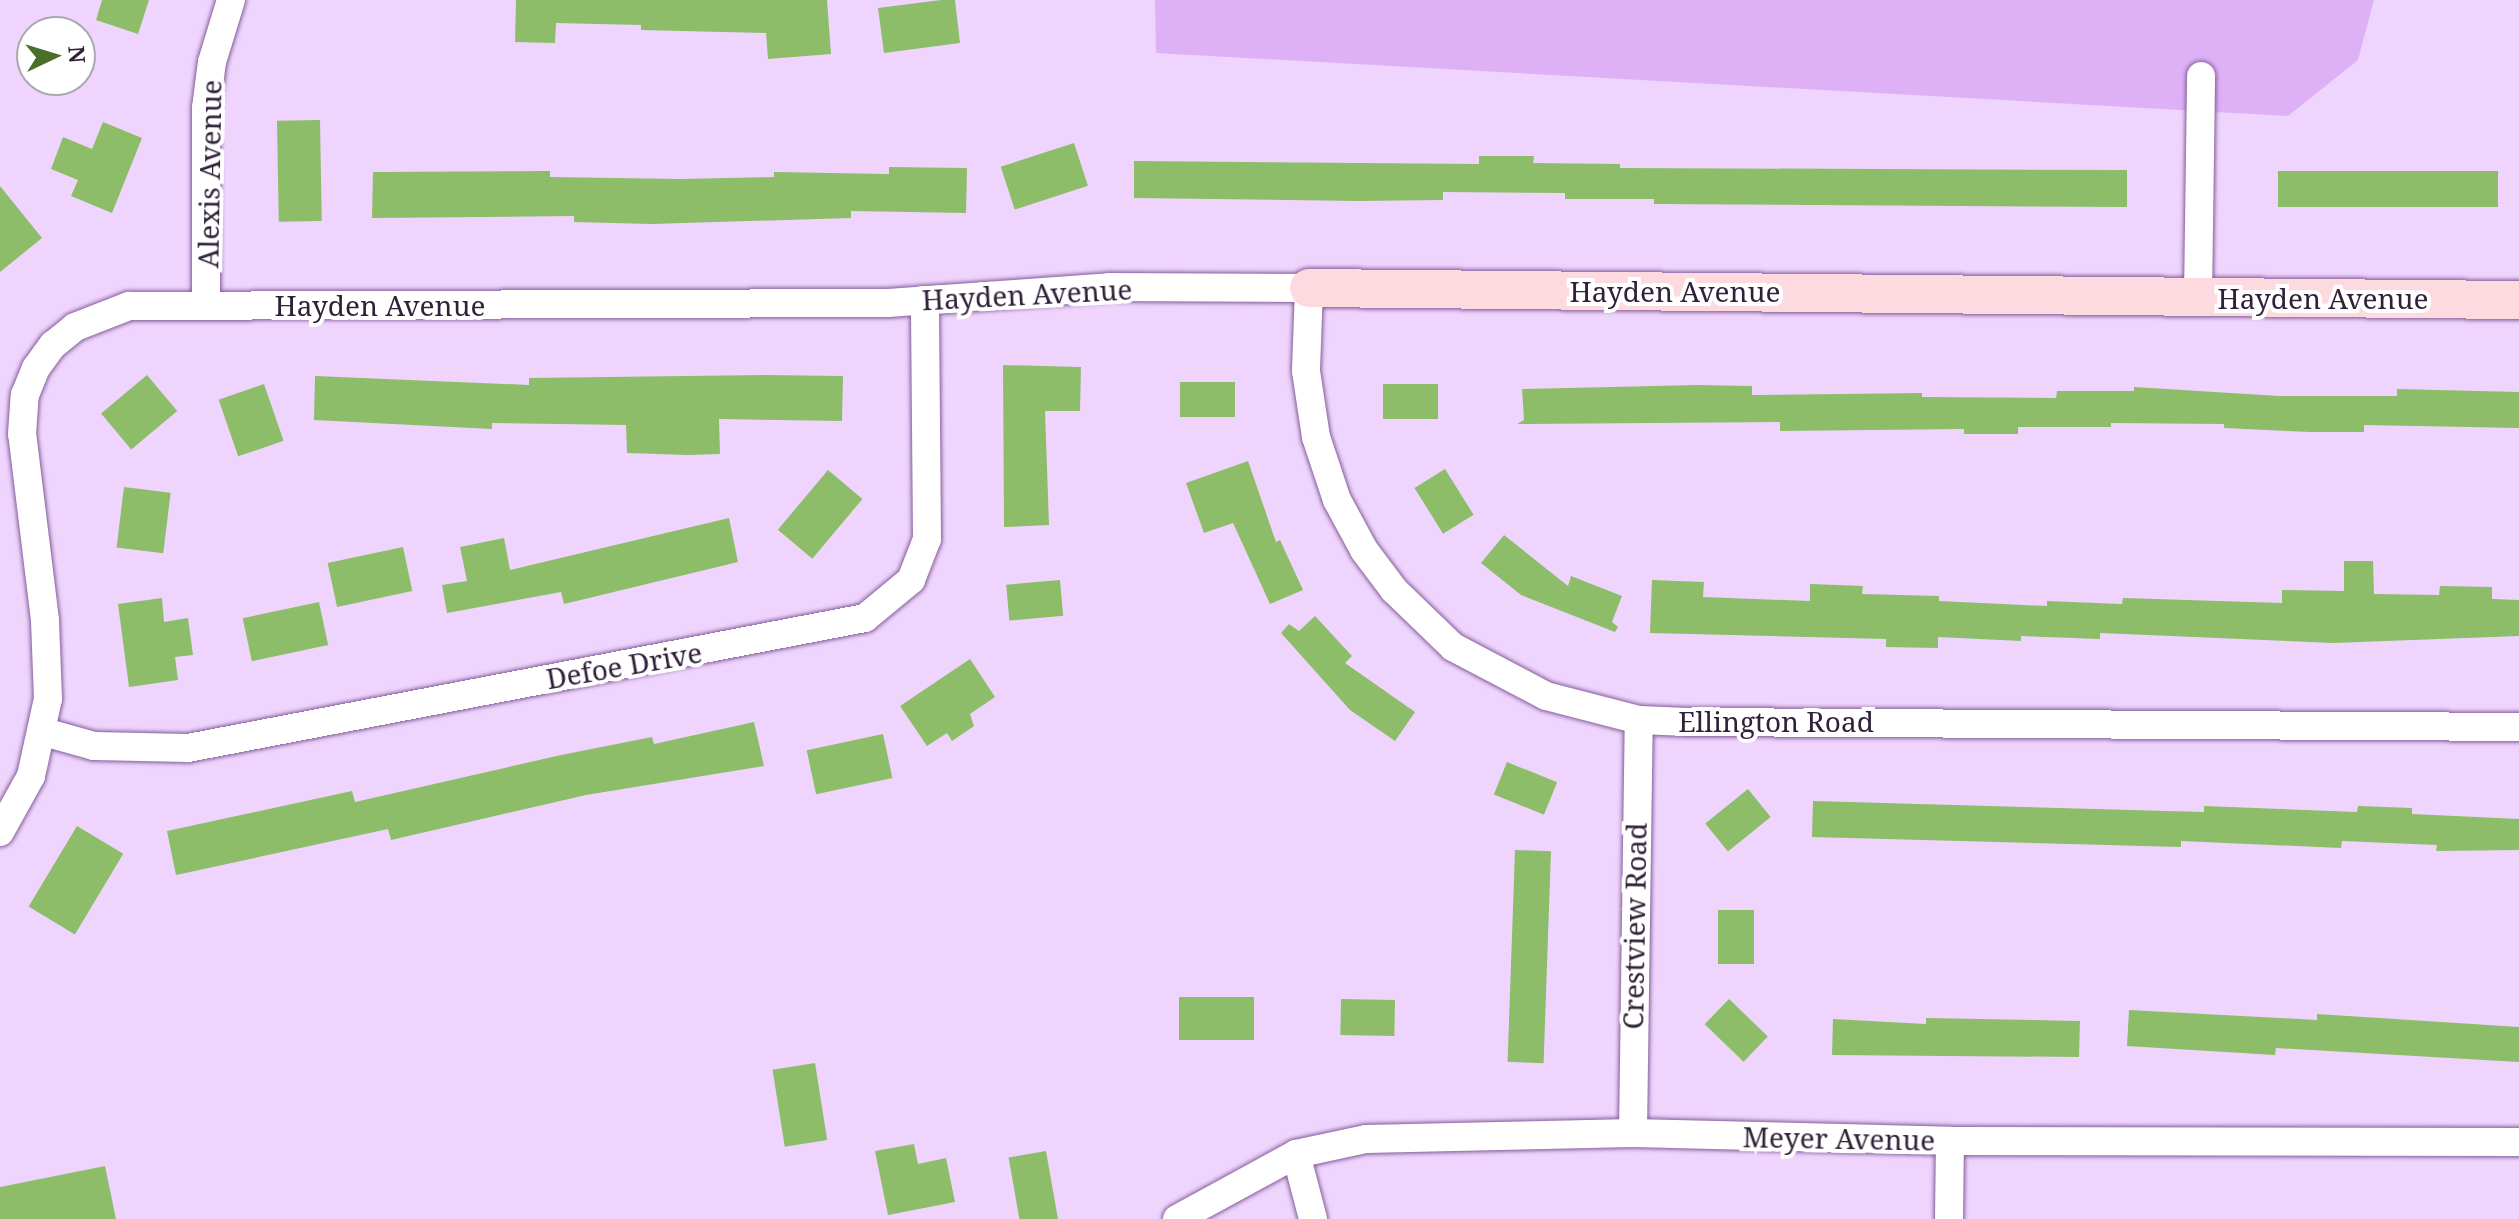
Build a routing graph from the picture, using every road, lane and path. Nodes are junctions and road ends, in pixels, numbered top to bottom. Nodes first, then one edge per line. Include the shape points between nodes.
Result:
1 (231, 0) edge
2 (2201, 76) dead end
3 (1309, 288) junction
4 (2198, 297) junction
5 (925, 300) junction
6 (2519, 300) edge
7 (206, 303) junction
8 (1639, 720) junction
9 (2519, 727) edge
10 (44, 732) junction
11 (0, 832) edge
12 (1633, 1133) junction
13 (1950, 1141) junction
14 (2519, 1142) edge
15 (1296, 1154) junction
16 (1177, 1219) edge
17 (1313, 1219) edge
18 (1949, 1219) edge

1 - 7 street, Alexis Avenue via 212,62 206,108
2 - 4 street
3 - 4 street, Hayden Avenue
3 - 5 street, Hayden Avenue via 1109,287
3 - 8 street, Ellington Road via 1306,371 1316,437 1337,500 1394,590 1453,647 1498,674 1546,696
4 - 6 street, Hayden Avenue
5 - 7 street, Hayden Avenue via 488,306
5 - 10 street, Defoe Drive via 927,539 911,580 865,618 188,748 94,746
7 - 10 street, Hayden Avenue via 129,306 101,313 53,345 25,395 22,434 45,620
8 - 9 street, Ellington Road
8 - 12 street, Crestview Road
10 - 11 street, Hayden Avenue via 31,776
12 - 13 street, Meyer Avenue
12 - 15 street, Meyer Avenue via 1366,1139
13 - 14 street, Meyer Avenue
13 - 18 street
15 - 16 street, Meyer Avenue
15 - 17 street

